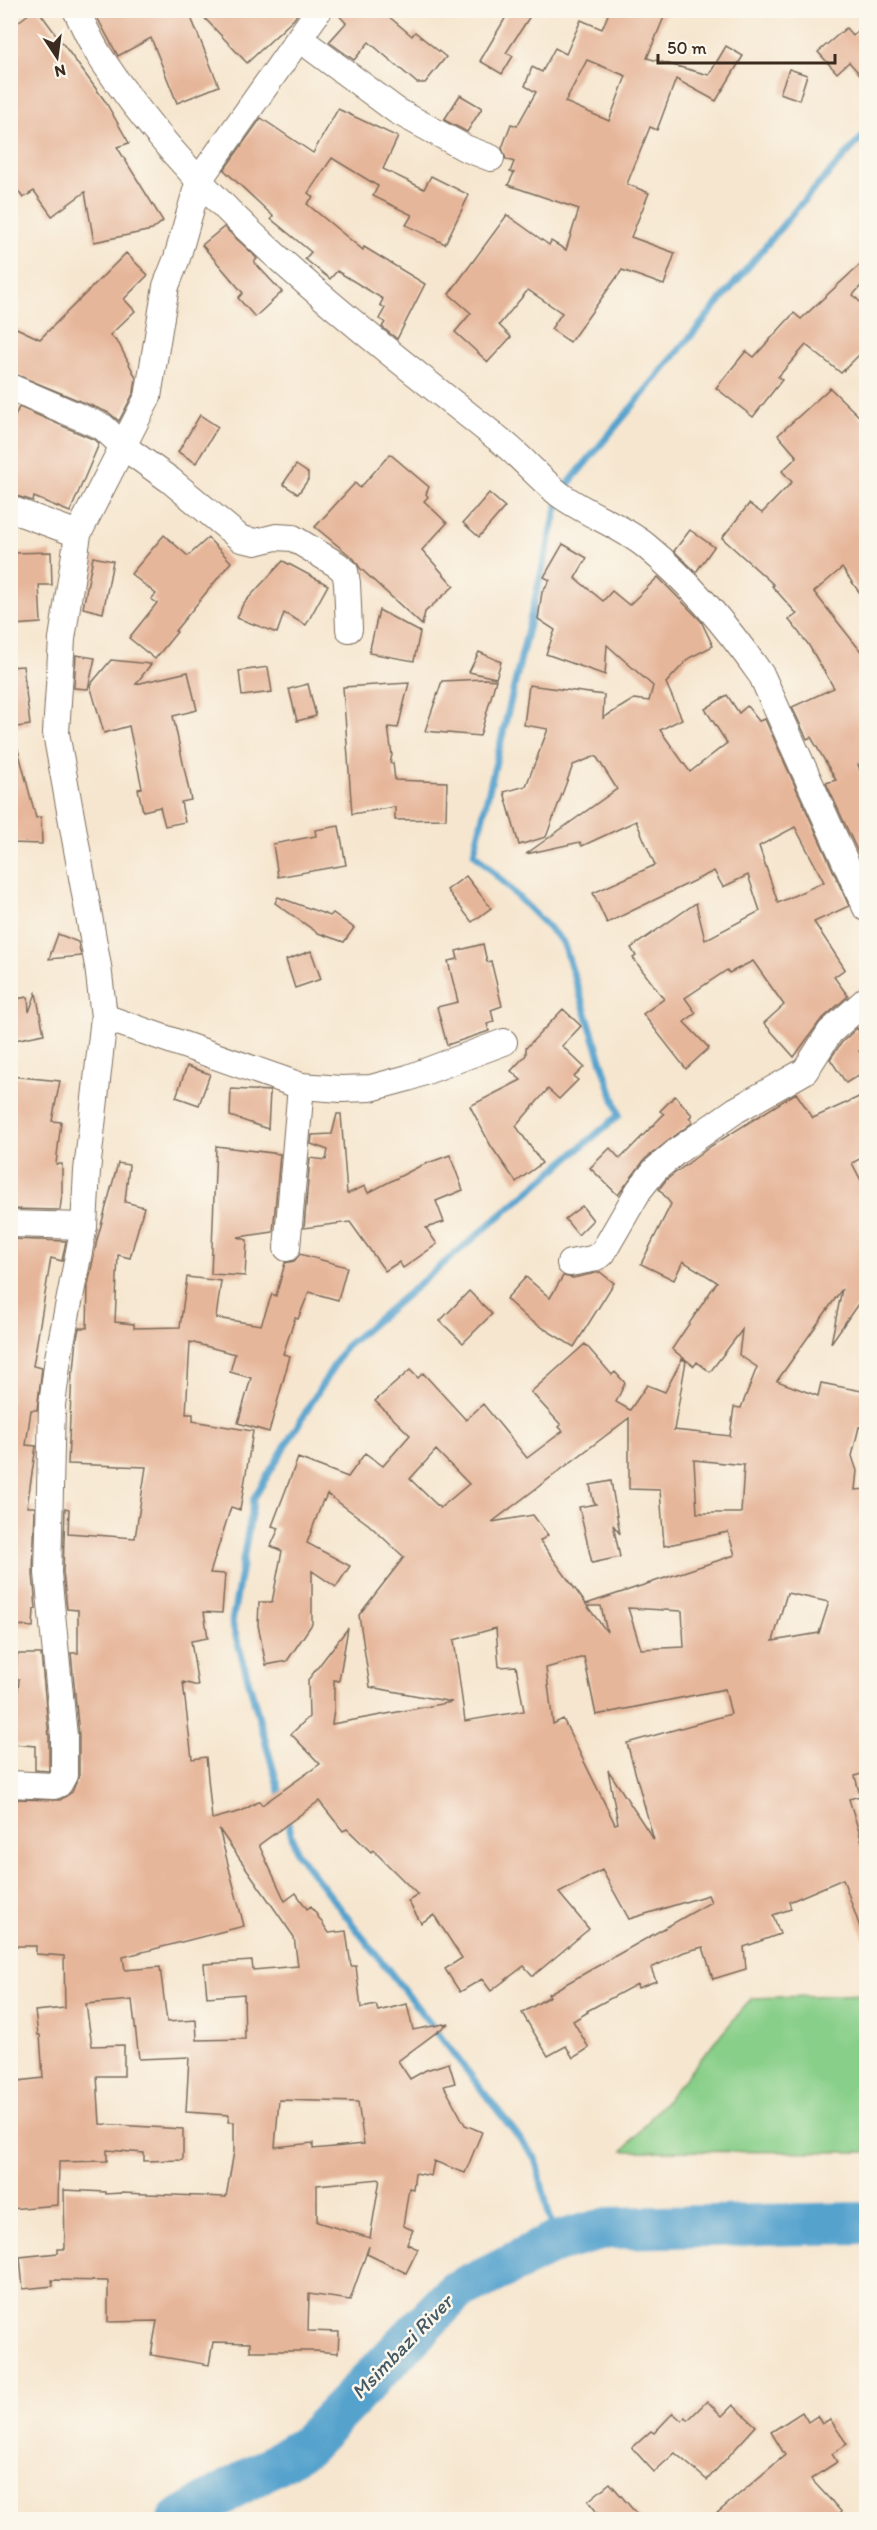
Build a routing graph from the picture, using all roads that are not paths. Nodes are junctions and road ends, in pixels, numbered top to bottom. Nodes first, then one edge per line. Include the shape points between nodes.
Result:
1 (76, 10) edge
2 (319, 10) edge
3 (300, 39) junction
4 (491, 158) dead end
5 (199, 180) junction
6 (10, 387) edge
7 (123, 447) junction
8 (10, 509) edge
9 (78, 534) junction
10 (349, 629) dead end
11 (866, 907) edge
12 (867, 1000) edge
13 (104, 1017) junction
14 (504, 1042) dead end
15 (301, 1086) junction
16 (10, 1224) edge
17 (84, 1226) junction
18 (287, 1248) dead end
19 (570, 1263) dead end
20 (10, 1784) edge

1 - 5 street via 100,57
2 - 3 street
3 - 4 street via 397,111
3 - 5 street
5 - 7 street via 166,286 148,397
5 - 11 street via 265,244 401,363 508,447 560,494 645,545 697,593 762,676
6 - 7 street via 103,427
7 - 9 street
7 - 10 street via 241,539 256,542 293,538 345,571
8 - 9 street
9 - 13 street via 62,639 56,733
12 - 19 street via 830,1032 806,1071 736,1110 655,1170 602,1254
13 - 15 street
13 - 17 street
14 - 15 street via 371,1088
15 - 18 street
16 - 17 street
17 - 20 street via 58,1358 49,1454 48,1573 64,1775 54,1786

